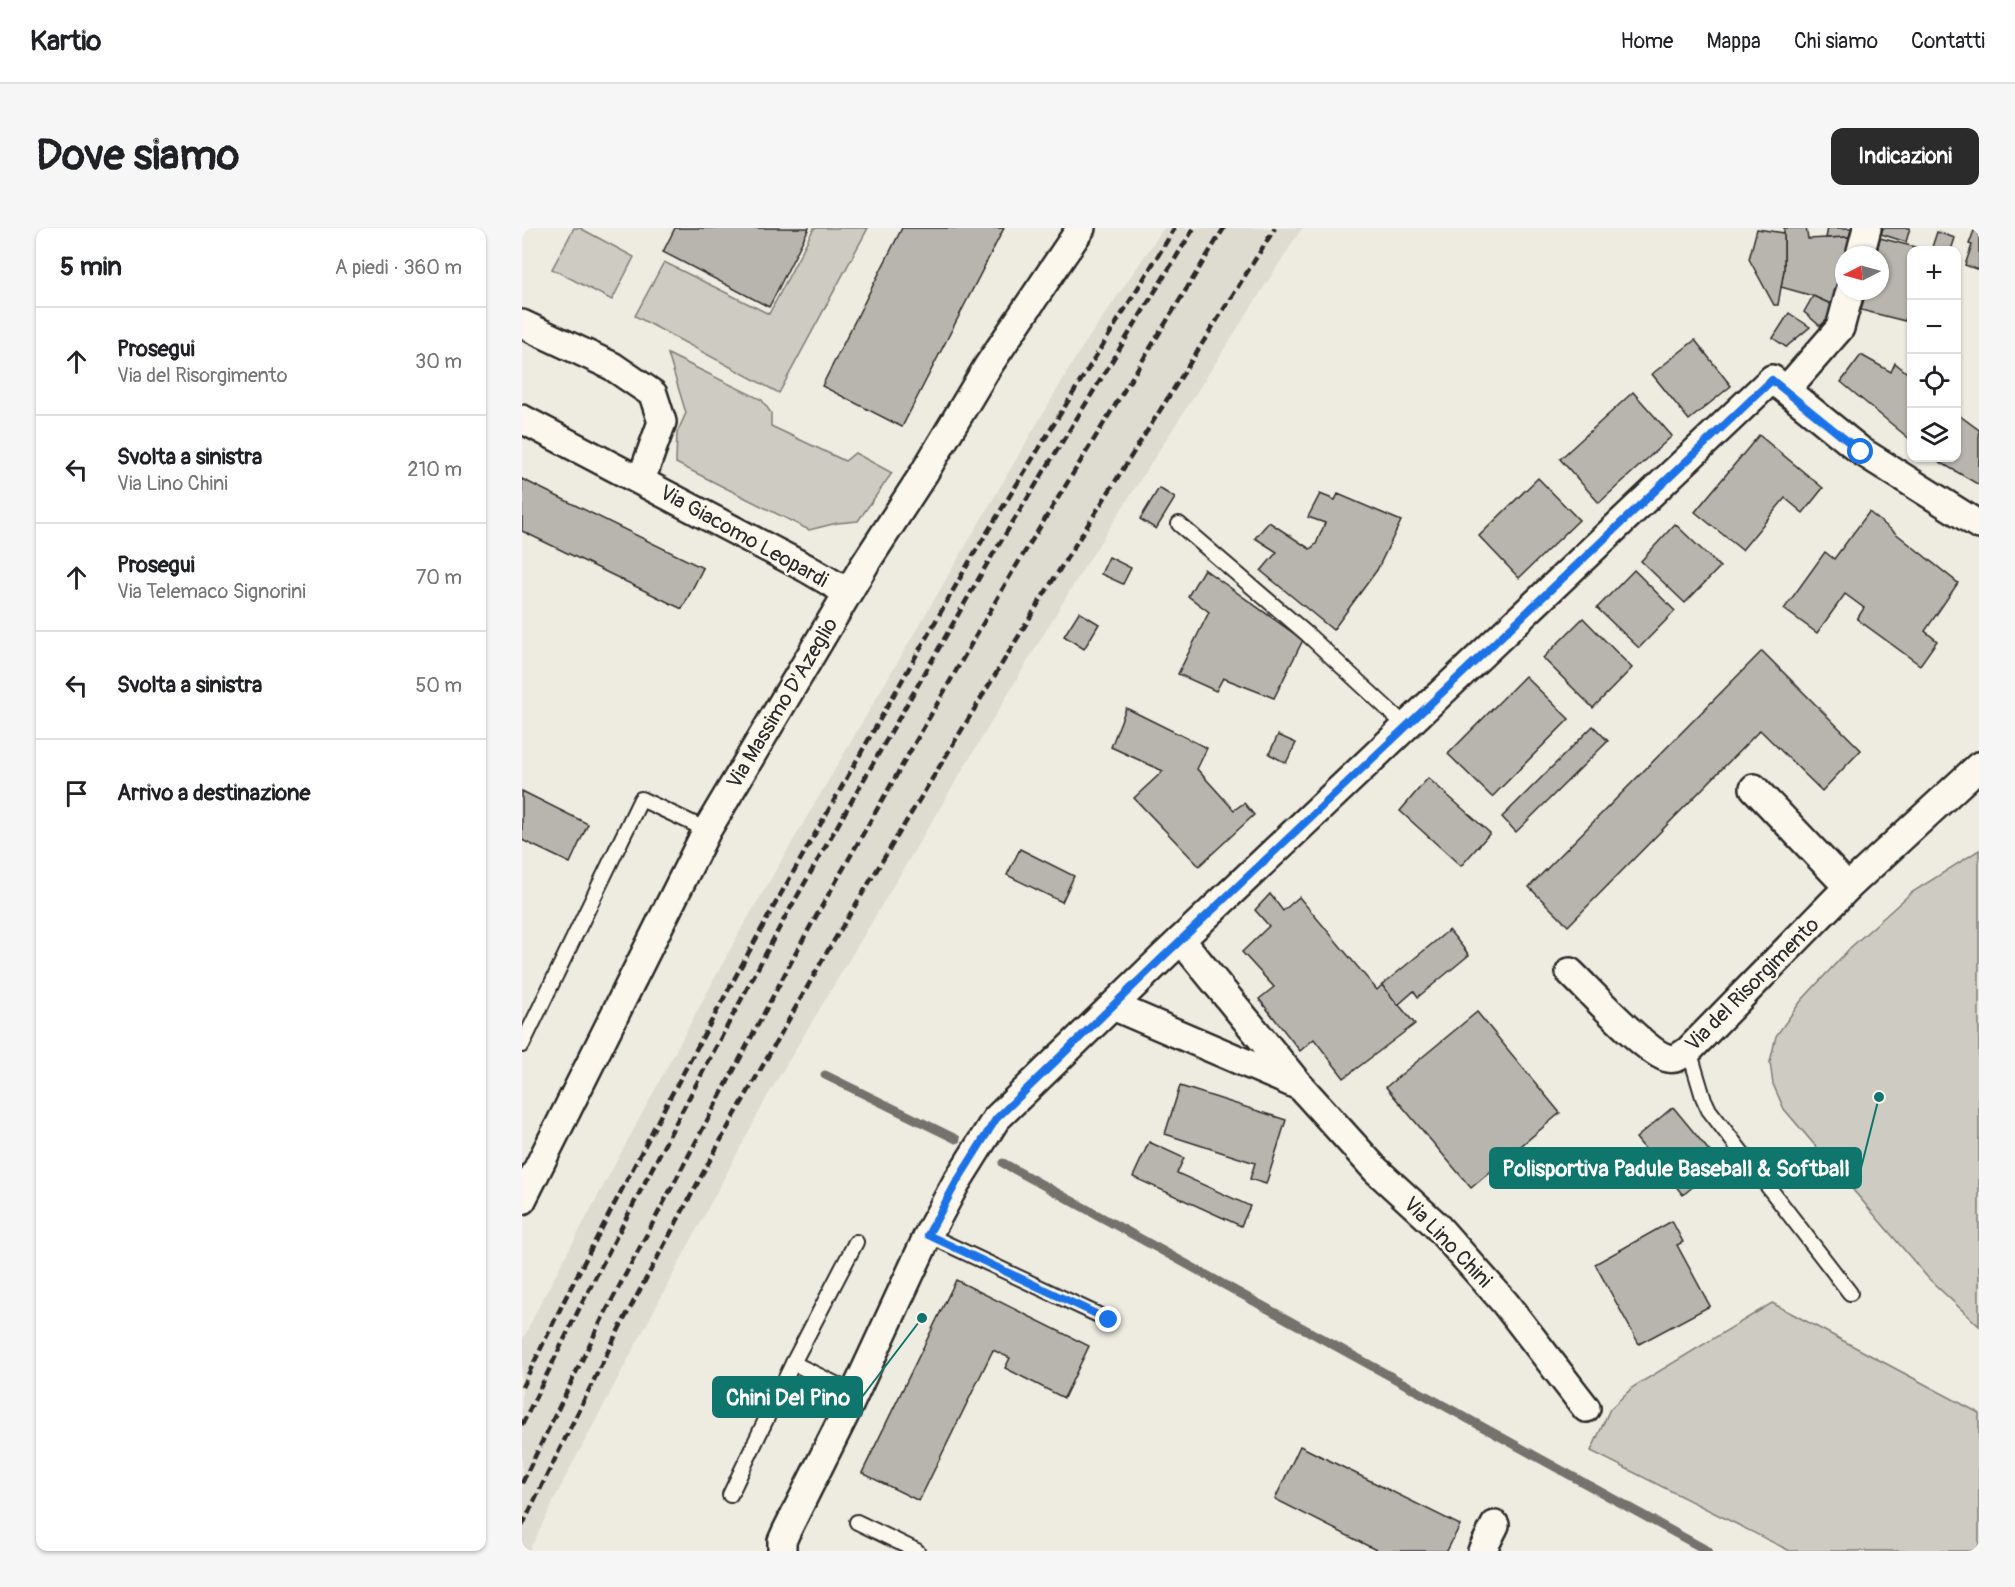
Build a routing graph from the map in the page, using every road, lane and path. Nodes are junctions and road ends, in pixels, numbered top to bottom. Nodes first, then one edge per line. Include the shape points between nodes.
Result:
1 (1081, 228) edge
2 (1867, 228) edge
3 (1862, 246) edge
4 (1848, 300) edge
5 (522, 324) edge
6 (1786, 390) junction
7 (522, 419) edge
8 (641, 480) junction
9 (1179, 524) dead end
10 (1979, 525) edge
11 (847, 592) junction
12 (1406, 726) junction
13 (1979, 766) edge
14 (1754, 788) dead end
15 (707, 830) junction
16 (1848, 887) junction
17 (1181, 939) junction
18 (1570, 972) dead end
19 (1113, 1006) junction
20 (522, 1045) edge
21 (1689, 1050) junction
22 (1300, 1086) junction
23 (522, 1200) edge
24 (928, 1235) junction
25 (856, 1242) dead end
26 (1850, 1293) dead end
27 (1109, 1320) dead end
28 (793, 1363) junction
29 (854, 1393) junction
30 (1586, 1408) dead end
31 (730, 1495) dead end
32 (857, 1522) dead end
33 (1495, 1525) dead end
34 (782, 1551) edge
35 (917, 1551) edge
36 (1482, 1551) edge

1 - 11 street, Via Massimo D'Azeglio via 988,366
2 - 3 street
4 - 6 street via 1840,328
5 - 8 street, Via Giacomo Leopardi via 612,366 653,394 663,422
6 - 10 street via 1861,452
6 - 12 street via 1772,380
7 - 8 street, Via Giacomo Leopardi
8 - 11 street, Via Giacomo Leopardi
9 - 12 lane
11 - 15 street, Via Massimo D'Azeglio
12 - 17 street
13 - 16 street, Via del Risorgimento
14 - 16 street
15 - 20 lane via 640,799
15 - 23 street, Via Massimo D'Azeglio
16 - 21 street, Via del Risorgimento
17 - 19 street
17 - 22 street, Via Lino Chini
18 - 21 street, Via del Risorgimento via 1656,1054 1671,1059
19 - 22 street, Via Lino Chini
19 - 24 street via 996,1119
21 - 26 lane via 1709,1110
22 - 30 street, Via Lino Chini via 1376,1170 1435,1224 1497,1294
24 - 27 lane
24 - 29 street
25 - 28 lane
28 - 29 lane
28 - 31 lane
29 - 34 street via 786,1532
32 - 35 lane
33 - 36 street

